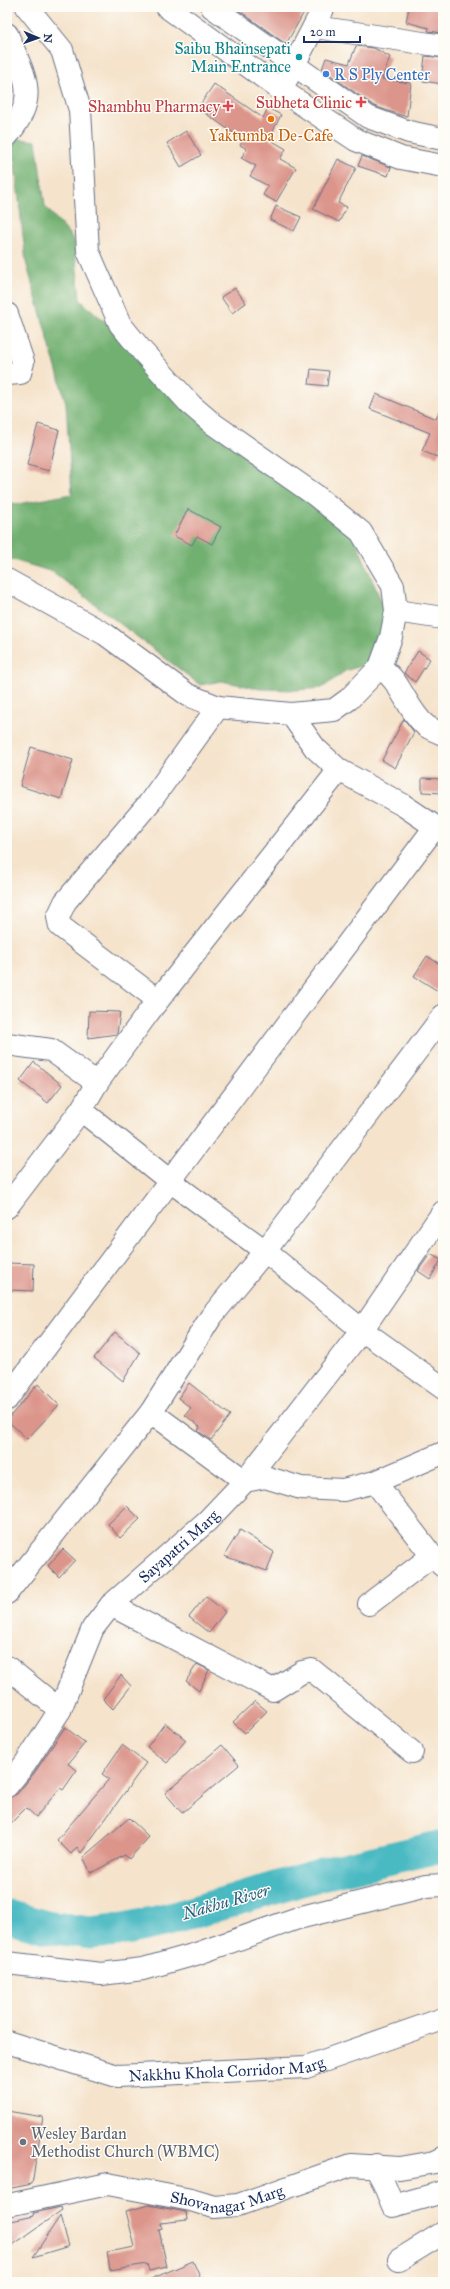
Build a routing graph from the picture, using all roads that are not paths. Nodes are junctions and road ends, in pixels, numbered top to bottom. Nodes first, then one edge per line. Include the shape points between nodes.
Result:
1 (27, 7) edge
2 (167, 7) edge
3 (212, 7) edge
4 (324, 7) edge
5 (315, 27) junction
6 (7, 34) edge
7 (443, 46) edge
8 (294, 66) junction
9 (281, 90) junction
10 (7, 136) edge
11 (443, 139) edge
12 (443, 166) edge
13 (7, 314) edge
14 (7, 374) edge
15 (7, 580) edge
16 (396, 611) junction
17 (443, 618) edge
18 (380, 667) junction
19 (218, 707) junction
20 (291, 714) junction
21 (443, 734) edge
22 (339, 770) junction
23 (439, 829) edge
24 (158, 1000) junction
25 (443, 1016) edge
26 (7, 1044) edge
27 (97, 1083) junction
28 (81, 1110) junction
29 (170, 1181) junction
30 (7, 1207) edge
31 (443, 1212) edge
32 (265, 1251) junction
33 (362, 1330) junction
34 (443, 1388) edge
35 (7, 1398) edge
36 (151, 1412) junction
37 (438, 1460) edge
38 (244, 1480) junction
39 (375, 1482) junction
40 (438, 1561) edge
41 (7, 1593) edge
42 (369, 1604) dead end
43 (111, 1605) junction
44 (7, 1666) edge
45 (60, 1710) junction
46 (412, 1752) dead end
47 (7, 1786) edge
48 (443, 1885) edge
49 (7, 1963) edge
50 (443, 2019) edge
51 (7, 2042) edge
52 (443, 2158) edge
53 (376, 2166) junction
54 (443, 2192) edge
55 (7, 2204) edge
56 (443, 2233) edge
57 (399, 2260) dead end

1 - 16 street via 62,50 80,110 88,251 120,324 191,405 212,423 315,495 361,532 393,586
2 - 9 street
3 - 8 street
4 - 5 street
5 - 7 street
5 - 8 street
6 - 10 street via 28,88 25,113
8 - 9 street
8 - 11 street via 368,117 409,132
9 - 12 street via 356,140 401,158
13 - 14 street via 23,362 20,373
15 - 19 street via 105,634 188,695
16 - 17 street
16 - 18 street via 391,637
18 - 20 street via 349,699 334,710
18 - 21 street via 401,688 412,708 427,726
19 - 20 street
19 - 24 street via 150,802 65,902 58,917 60,926
20 - 22 street via 315,748
22 - 23 street via 403,805
22 - 24 street
23 - 29 street
24 - 27 street
25 - 32 street
26 - 27 street via 51,1050
27 - 28 street
28 - 29 street
28 - 30 street
29 - 32 street
29 - 35 street
31 - 33 street, Sayapatri Marg
32 - 33 street
32 - 36 street via 211,1316
33 - 34 street
33 - 38 street, Sayapatri Marg
36 - 38 street
36 - 41 street
37 - 39 street
38 - 39 street via 265,1477 301,1488 343,1490
38 - 43 street, Sayapatri Marg via 207,1521
39 - 40 street
40 - 42 street
43 - 45 street, Sayapatri Marg via 93,1628
43 - 46 street via 273,1690 302,1672 312,1670
44 - 45 street
45 - 47 street, Sayapatri Marg via 25,1764
48 - 49 street via 426,1886 298,1918 196,1954 143,1969 100,1974
50 - 51 street, Nakkhu Khola Corridor Marg via 306,2068 117,2076
52 - 53 street, Shovanagar Marg via 435,2162 400,2168
53 - 54 street via 393,2206
53 - 55 street, Shovanagar Marg via 351,2165 238,2205 214,2206 108,2184
56 - 57 street

